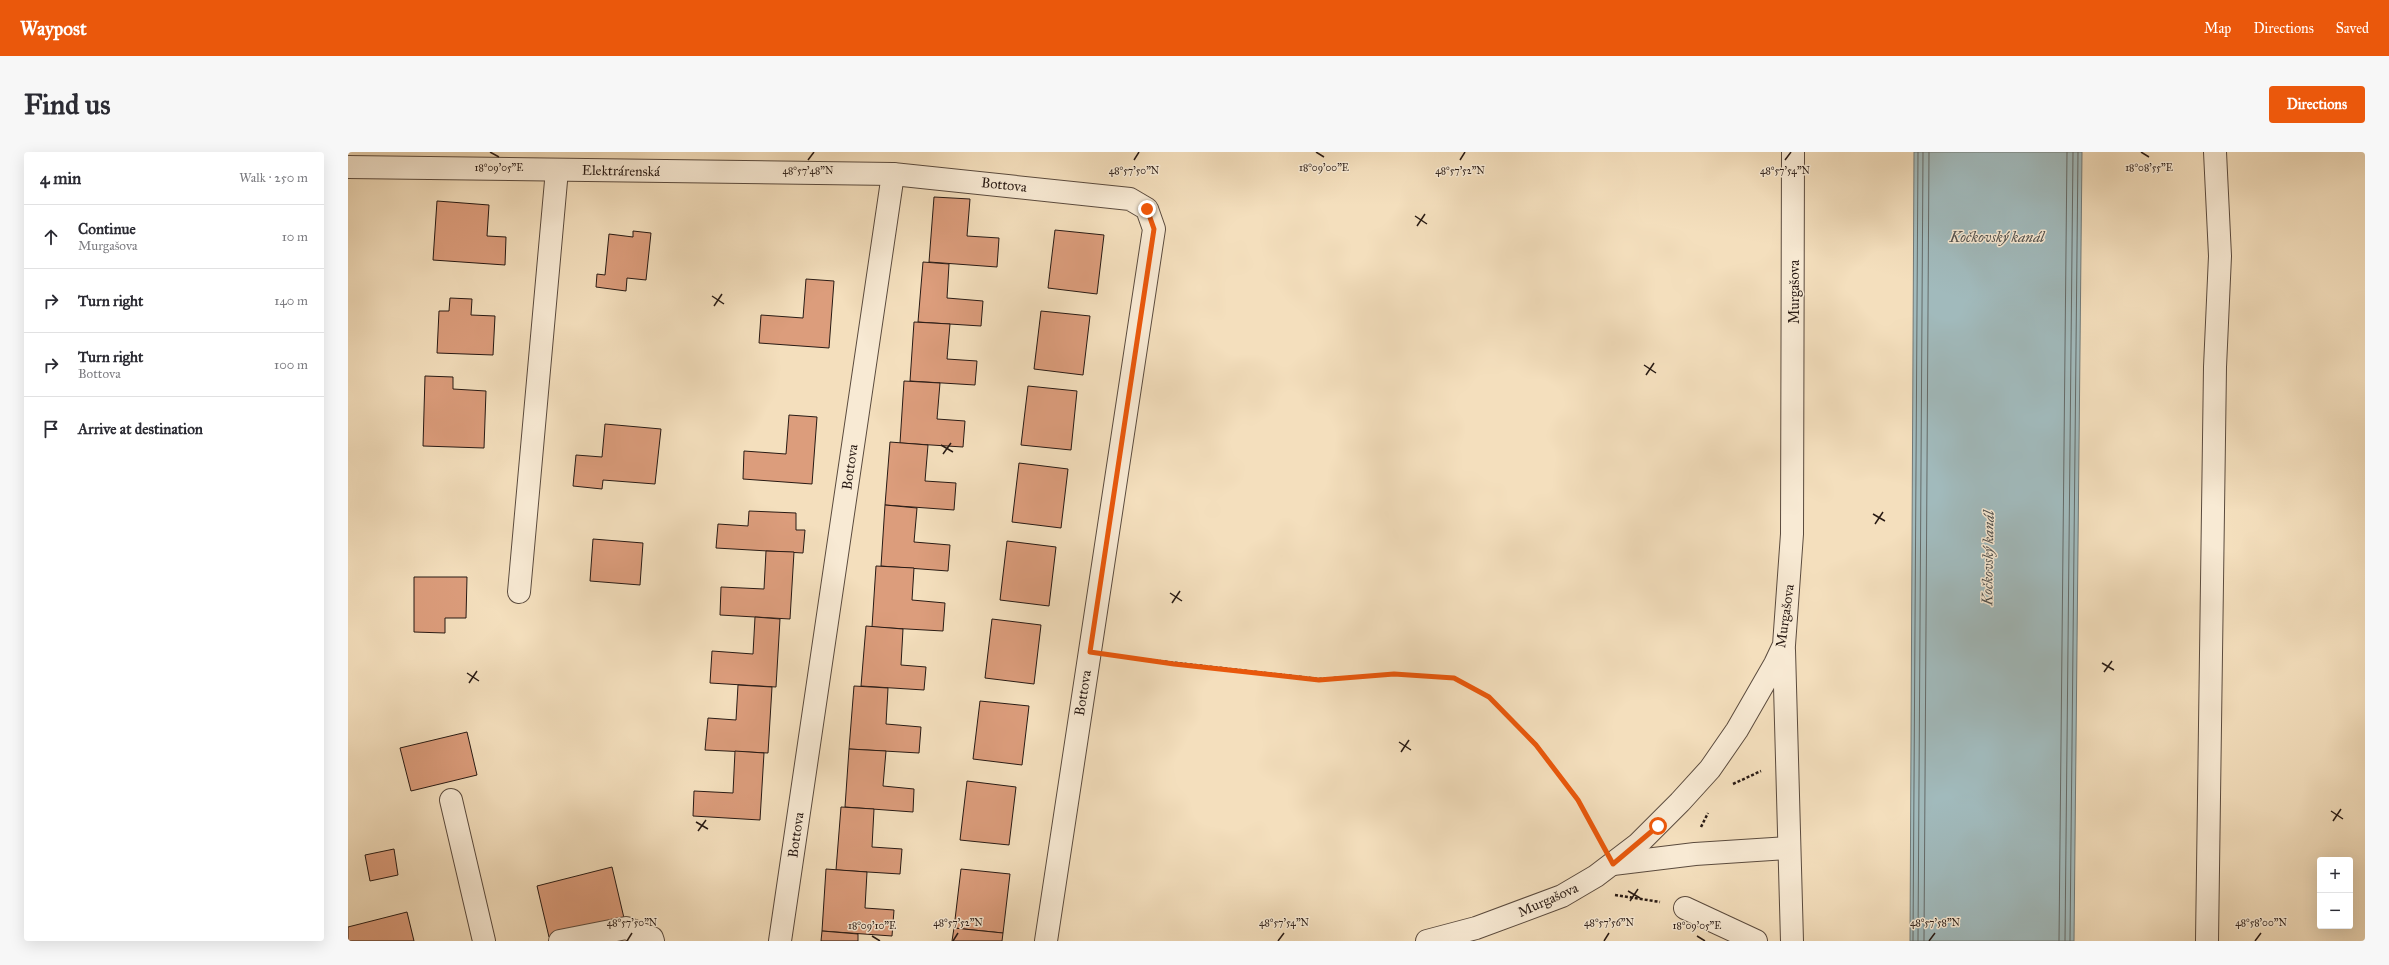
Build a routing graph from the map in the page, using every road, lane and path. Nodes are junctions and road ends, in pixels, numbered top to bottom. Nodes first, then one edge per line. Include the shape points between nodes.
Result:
1 (1794, 152) edge
2 (2215, 152) edge
3 (348, 168) edge
4 (557, 170) junction
5 (893, 174) junction
6 (519, 592) dead end
7 (1784, 645) junction
8 (1090, 652) junction
9 (1767, 770) dead end
10 (1730, 786) dead end
11 (451, 800) dead end
12 (1710, 810) dead end
13 (1699, 833) dead end
14 (1788, 848) junction
15 (1613, 864) junction
16 (1575, 890) junction
17 (1685, 908) joint
18 (484, 941) edge
19 (560, 941) edge
20 (653, 941) edge
21 (780, 941) edge
22 (1046, 941) edge
23 (1428, 941) edge
24 (1756, 941) edge
25 (1792, 941) edge
26 (2208, 941) edge

1 - 7 street, Murgašova via 1792,534
2 - 26 street via 2220,256 2215,367
3 - 4 street, Elektrárenská
4 - 5 street, Elektrárenská
4 - 6 street
5 - 8 street, Bottova via 1130,199 1147,209 1154,229
5 - 21 street, Bottova
7 - 14 street
7 - 15 street, Murgašova via 1760,693 1710,769 1658,826
8 - 15 path via 1319,680 1394,674 1454,678 1489,697 1536,745 1578,800
8 - 22 street, Bottova
9 - 10 path via 1749,775
11 - 18 street
12 - 13 path
14 - 15 street via 1695,854
14 - 25 street
15 - 16 street, Murgašova
16 - 17 path via 1634,897
16 - 23 street, Murgašova via 1510,916
17 - 24 street
19 - 20 street via 626,928 652,938

